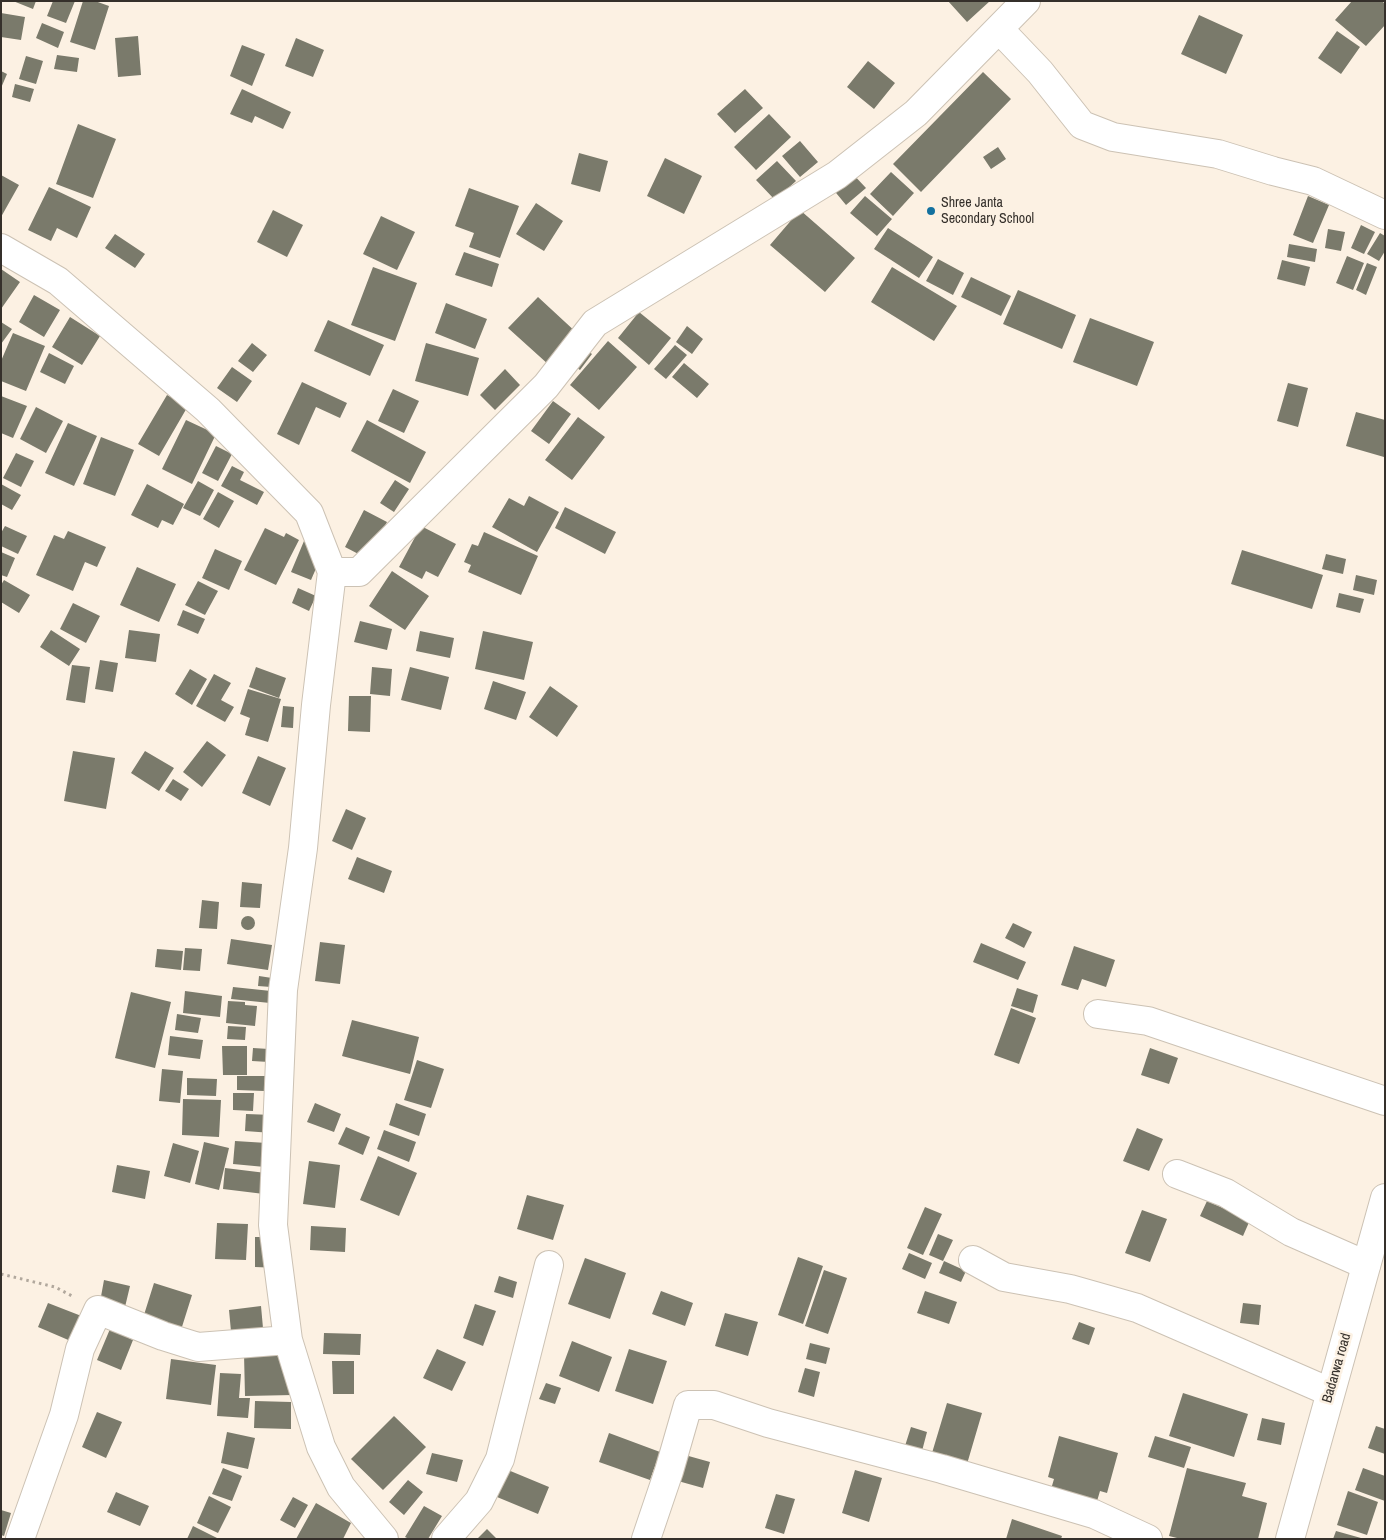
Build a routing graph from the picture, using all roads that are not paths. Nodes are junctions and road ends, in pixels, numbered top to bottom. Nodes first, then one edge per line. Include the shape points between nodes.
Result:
1 (1026, 1) edge
2 (999, 29) junction
3 (1385, 215) edge
4 (1, 248) edge
5 (332, 572) junction
6 (1098, 1014) dead end
7 (1385, 1101) edge
8 (1177, 1174) dead end
9 (1385, 1198) edge
10 (973, 1260) dead end
11 (548, 1265) dead end
12 (1366, 1265) junction
13 (288, 1340) junction
14 (1330, 1392) junction
15 (20, 1539) edge
16 (384, 1539) edge
17 (446, 1539) edge
18 (646, 1539) edge
19 (1148, 1539) edge
20 (1290, 1539) edge

1 - 2 street
2 - 3 street via 1040,72 1082,125 1113,137 1218,154 1313,181
2 - 5 street via 916,113 837,175 596,323 546,386 359,572
4 - 5 street via 58,281 208,410 309,513
5 - 13 street via 303,848 283,990 273,1225
6 - 7 street via 1148,1021
8 - 12 street via 1226,1193 1291,1232
9 - 12 street, Badarwa road
10 - 14 street via 1004,1277 1070,1289 1137,1308
11 - 17 street via 500,1459 479,1501
12 - 14 street, Badarwa road
13 - 15 street via 198,1347 98,1310 80,1348 64,1415
13 - 16 street via 321,1447 341,1487
14 - 20 street, Badarwa road
18 - 19 street via 688,1405 714,1405 1094,1514

